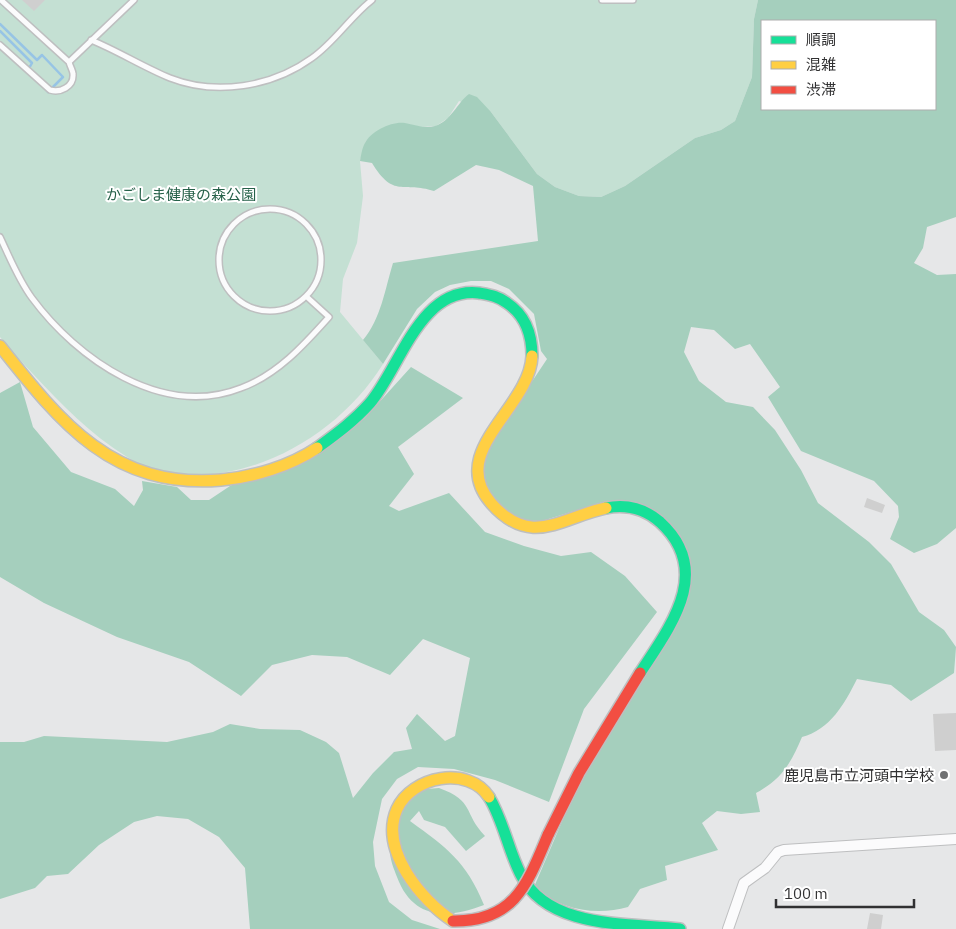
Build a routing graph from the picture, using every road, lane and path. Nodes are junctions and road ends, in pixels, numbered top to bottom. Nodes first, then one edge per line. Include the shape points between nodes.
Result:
1 (1, 0) edge
2 (134, 0) edge
3 (372, 0) edge
4 (602, 0) edge
5 (633, 0) edge
6 (91, 40) junction
7 (0, 44) edge
8 (69, 62) junction
9 (0, 237) edge
10 (307, 297) junction
11 (0, 346) edge
12 (956, 838) edge
13 (680, 929) edge
14 (728, 929) edge

1 - 8 lane
2 - 6 lane
3 - 6 lane via 312,58 271,79 237,87 206,86 172,79
4 - 5 lane
6 - 8 lane
7 - 8 lane via 56,92 71,82 73,74
9 - 10 lane via 32,297 73,343 130,381 180,396 202,396 240,389 278,368 329,317
10 - 10 lane via 318,276 321,256 318,242 302,222 290,213 263,210 245,215 232,225 220,248 218,261 225,284 235,297 245,305 268,311 284,309
11 - 13 street, bridge via 72,429 108,457 157,478 191,483 215,482 280,467 342,430 370,404 420,322 446,300 466,294 488,293 505,300 529,333 531,365 525,384 488,436 481,452 478,480 487,498 502,513 532,528 549,527 612,507 645,512 674,539 682,555 686,578 680,608 557,814 531,876 516,900 505,912 487,920 453,921 431,905 408,877 398,853 394,828 397,807 410,792 432,781 458,777 480,788 495,804 519,872 530,890 542,901 577,916
12 - 14 street via 778,852 765,868 744,883

